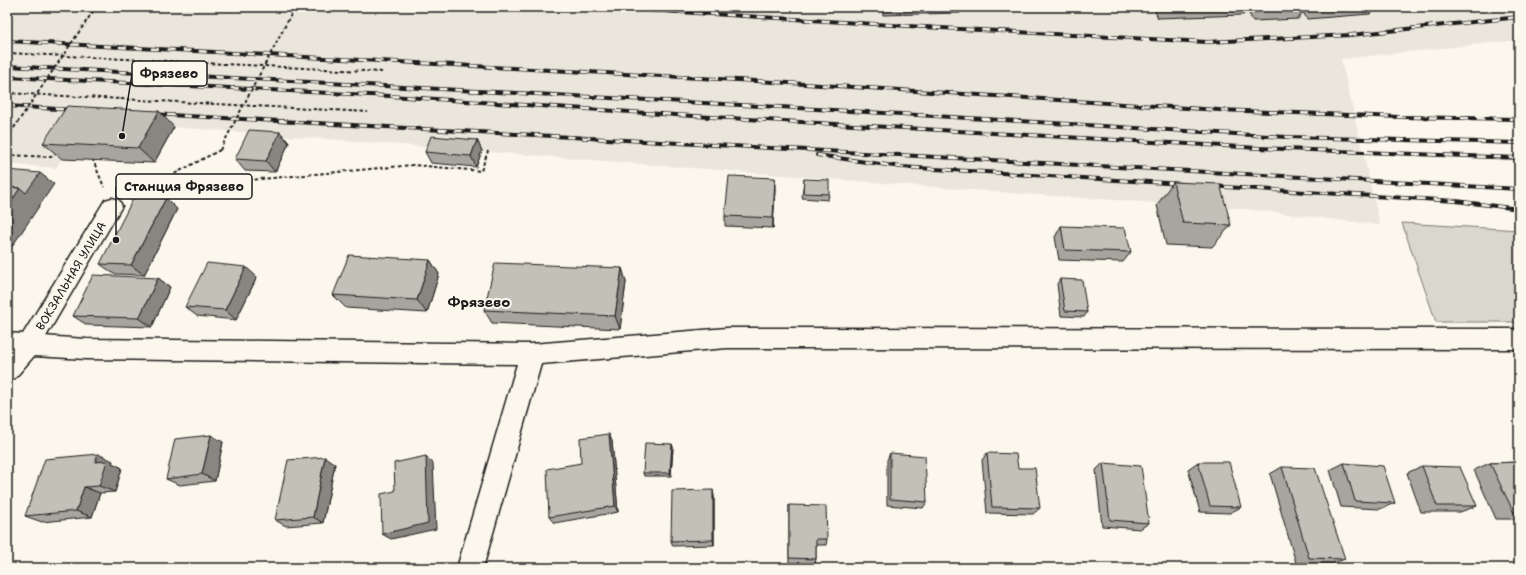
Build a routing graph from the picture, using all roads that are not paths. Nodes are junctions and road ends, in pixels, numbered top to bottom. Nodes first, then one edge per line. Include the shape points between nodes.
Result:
1 (112, 206) road end
2 (1519, 339) edge
3 (18, 344) edge
4 (532, 354) junction
5 (7, 370) edge
6 (470, 568) edge

1 - 3 street, ВОКЗАЛЬНАЯ УЛИЦА
2 - 4 street via 727,338
3 - 4 street via 86,349
3 - 5 street, ВОКЗАЛЬНАЯ УЛИЦА
4 - 6 street

